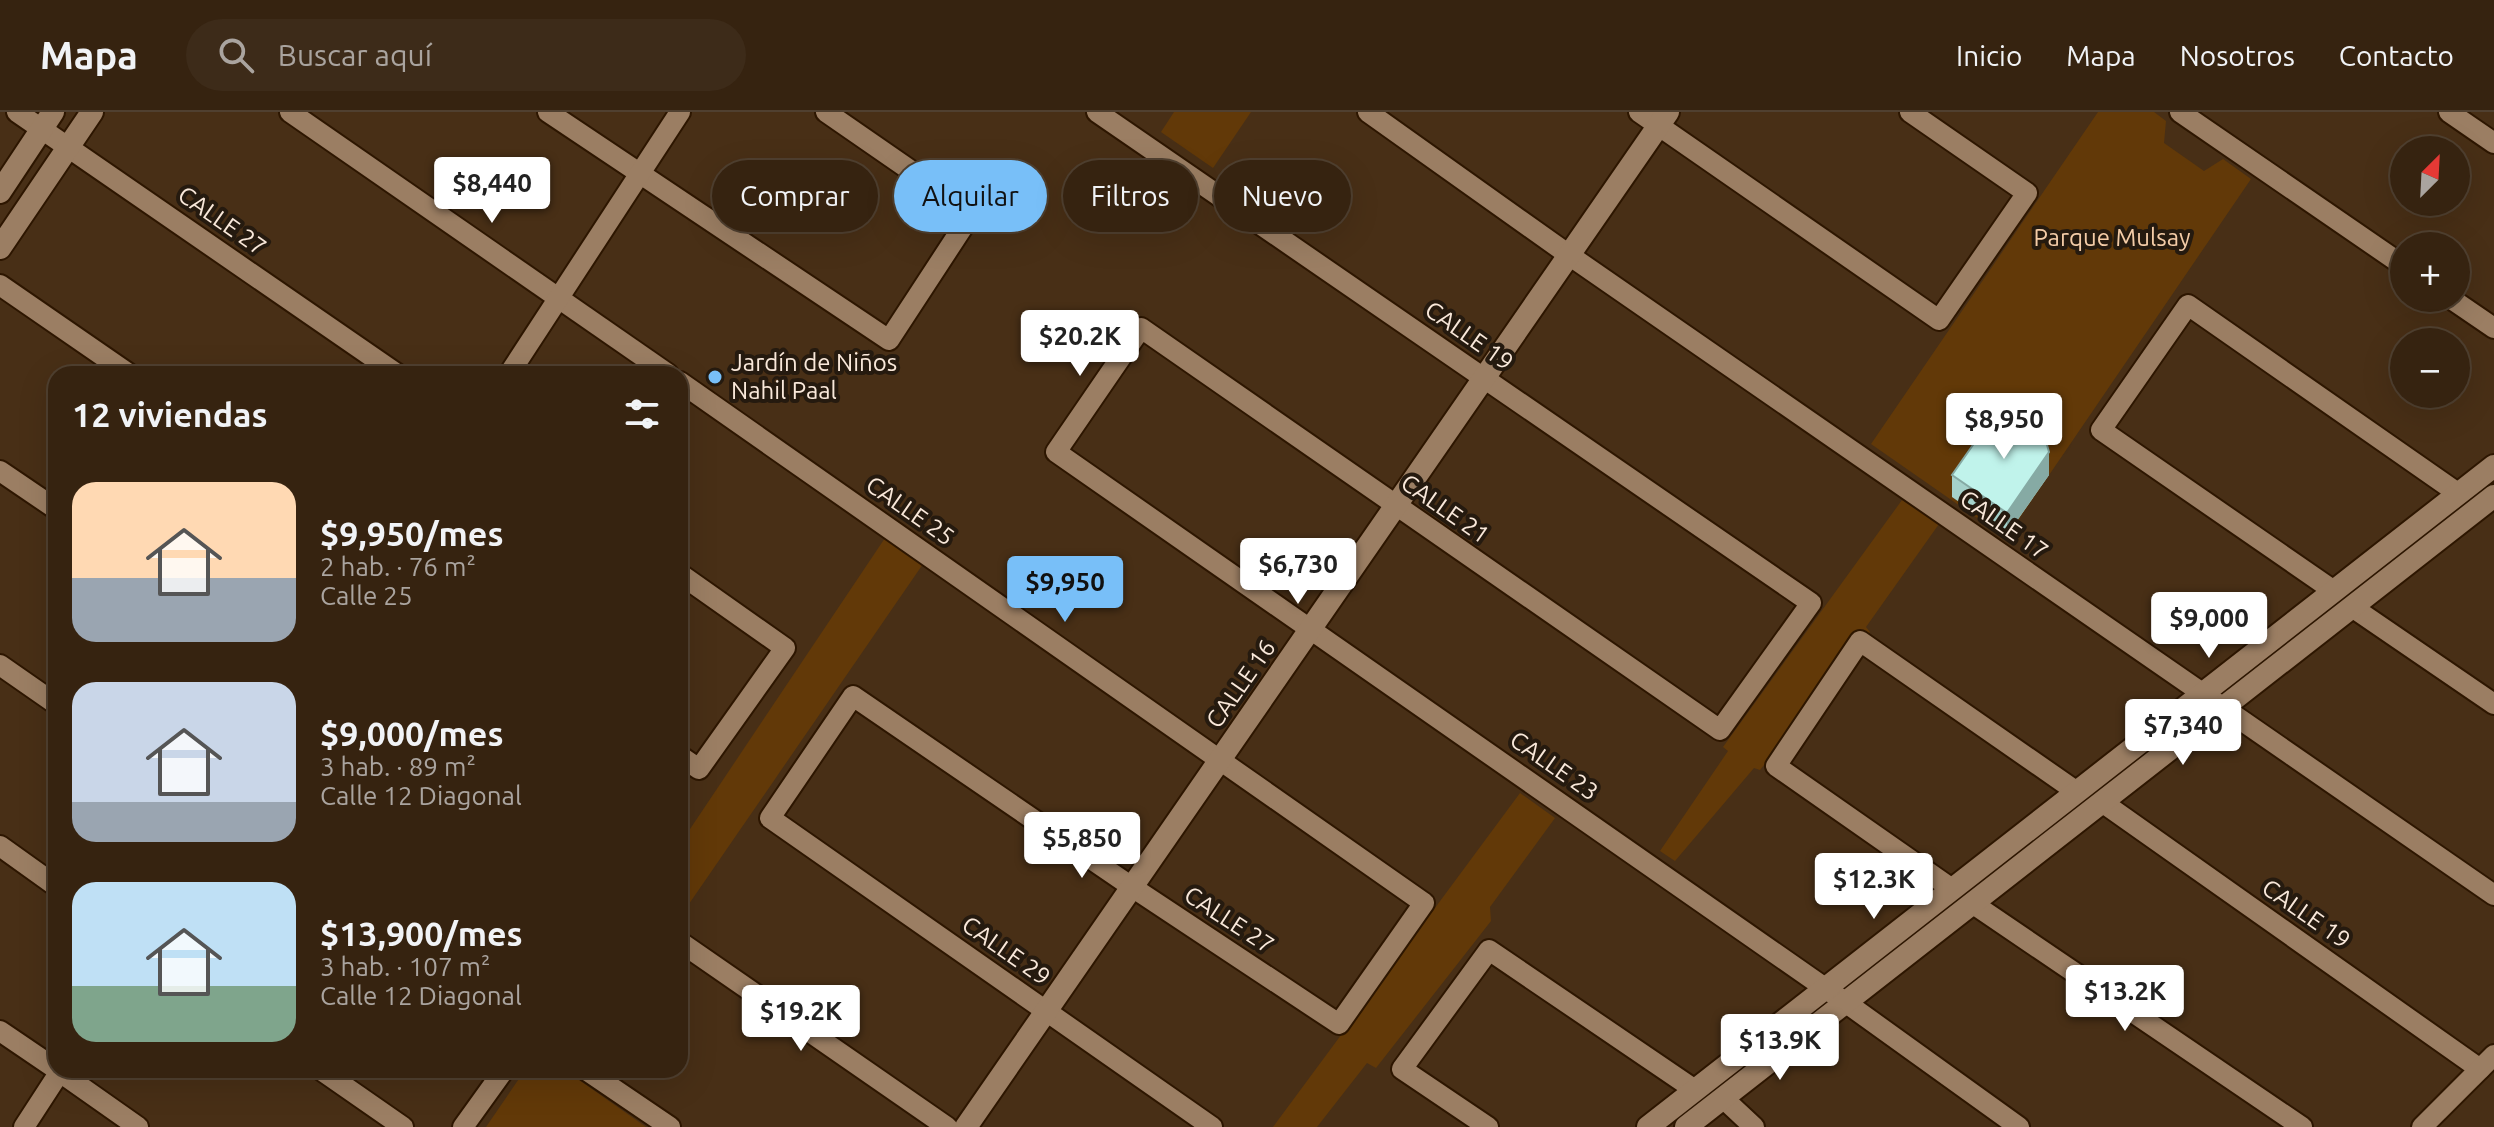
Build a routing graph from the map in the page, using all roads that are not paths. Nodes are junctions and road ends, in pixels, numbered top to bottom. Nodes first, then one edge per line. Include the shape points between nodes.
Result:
1 (17, 112) edge
2 (92, 112) edge
3 (290, 112) edge
4 (548, 112) edge
5 (680, 112) edge
6 (826, 112) edge
7 (1097, 112) edge
8 (1368, 112) edge
9 (1639, 112) edge
10 (1910, 112) edge
11 (2180, 112) edge
12 (2449, 112) edge
13 (1663, 119) edge
14 (47, 120) edge
15 (2494, 143) edge
16 (69, 147) junction
17 (640, 174) junction
18 (0, 192) edge
19 (0, 248) edge
20 (1569, 255) junction
21 (2390, 256) edge
22 (0, 285) edge
23 (560, 298) junction
24 (2470, 311) edge
25 (2493, 325) edge
26 (117, 366) edge
27 (385, 366) edge
28 (514, 366) edge
29 (657, 366) edge
30 (1484, 378) junction
31 (688, 388) edge
32 (1056, 452) joint
33 (2494, 466) edge
34 (0, 471) edge
35 (2459, 494) junction
36 (48, 504) edge
37 (1395, 507) junction
38 (2489, 508) edge
39 (688, 580) edge
40 (2334, 591) junction
41 (2352, 607) junction
42 (1311, 628) junction
43 (0, 665) edge
44 (2203, 694) junction
45 (48, 698) edge
46 (2494, 704) edge
47 (2222, 707) junction
48 (1720, 730) joint
49 (1220, 759) junction
50 (688, 761) edge
51 (2077, 792) junction
52 (2102, 802) junction
53 (770, 818) joint
54 (0, 846) edge
55 (48, 880) edge
56 (1132, 887) junction
57 (1952, 889) junction
58 (2494, 895) edge
59 (1972, 903) junction
60 (688, 948) edge
61 (1825, 989) junction
62 (1845, 1002) junction
63 (1047, 1010) junction
64 (1339, 1024) joint
65 (0, 1031) edge
66 (2487, 1062) edge
67 (48, 1063) edge
68 (53, 1078) edge
69 (69, 1078) edge
70 (333, 1078) edge
71 (498, 1078) edge
72 (598, 1078) edge
73 (1695, 1090) junction
74 (1723, 1098) junction
75 (24, 1127) edge
76 (138, 1127) edge
77 (403, 1127) edge
78 (463, 1127) edge
79 (670, 1127) edge
80 (947, 1127) edge
81 (966, 1127) edge
82 (1212, 1127) edge
83 (1488, 1127) edge
84 (1648, 1127) edge
85 (1686, 1127) edge
86 (1754, 1127) edge
87 (2019, 1127) edge
88 (2302, 1127) edge
89 (2422, 1127) edge

1 - 14 street, CALLE 27
2 - 16 street
3 - 23 street
4 - 17 street
5 - 17 street
6 - 17 street via 972,213 889,340
7 - 30 street, CALLE 19
8 - 20 street, CALLE 17
9 - 13 street
10 - 13 street via 2027,193 1939,320
11 - 21 street
12 - 15 street
13 - 20 street, CALLE 16
14 - 16 street, CALLE 27
14 - 18 street
16 - 19 street
16 - 27 street, CALLE 27
17 - 23 street
20 - 30 street, CALLE 16
20 - 44 street, CALLE 17
22 - 26 street
23 - 28 street
23 - 29 street
24 - 25 street
30 - 37 street, CALLE 16
30 - 48 street, CALLE 19 via 1811,603
31 - 49 street, CALLE 25
32 - 37 street, CALLE 21 via 1141,328
32 - 42 street, CALLE 23
33 - 35 street
34 - 36 street
35 - 40 street
35 - 40 street via 2188,305 2101,430
37 - 42 street, CALLE 16
37 - 48 street, CALLE 21
38 - 41 street
39 - 50 street via 785,648 699,769
40 - 44 street
41 - 46 street
41 - 47 street
42 - 49 street, CALLE 16
42 - 61 street, CALLE 23
43 - 45 street
44 - 47 street, CALLE 17
44 - 51 street
47 - 52 street
47 - 58 street, CALLE 17
49 - 56 street, CALLE 16
49 - 64 street, CALLE 25 via 1424,903
51 - 57 street
51 - 57 street via 1860,641 1776,766
52 - 59 street
52 - 66 street, CALLE 19
53 - 56 street, CALLE 27 via 853,696
53 - 63 street, CALLE 29
54 - 55 street
56 - 63 street, CALLE 16
56 - 64 street, CALLE 27
57 - 61 street
59 - 62 street
59 - 88 street
60 - 80 street
61 - 62 street, CALLE 23
61 - 73 street
62 - 74 street
62 - 87 street, CALLE 23
63 - 81 street, CALLE 16
63 - 82 street, CALLE 29
65 - 67 street
66 - 89 street
68 - 75 street
69 - 76 street
70 - 77 street
71 - 78 street
72 - 79 street
73 - 83 street via 1489,950 1402,1069
73 - 84 street
74 - 85 street
74 - 86 street

